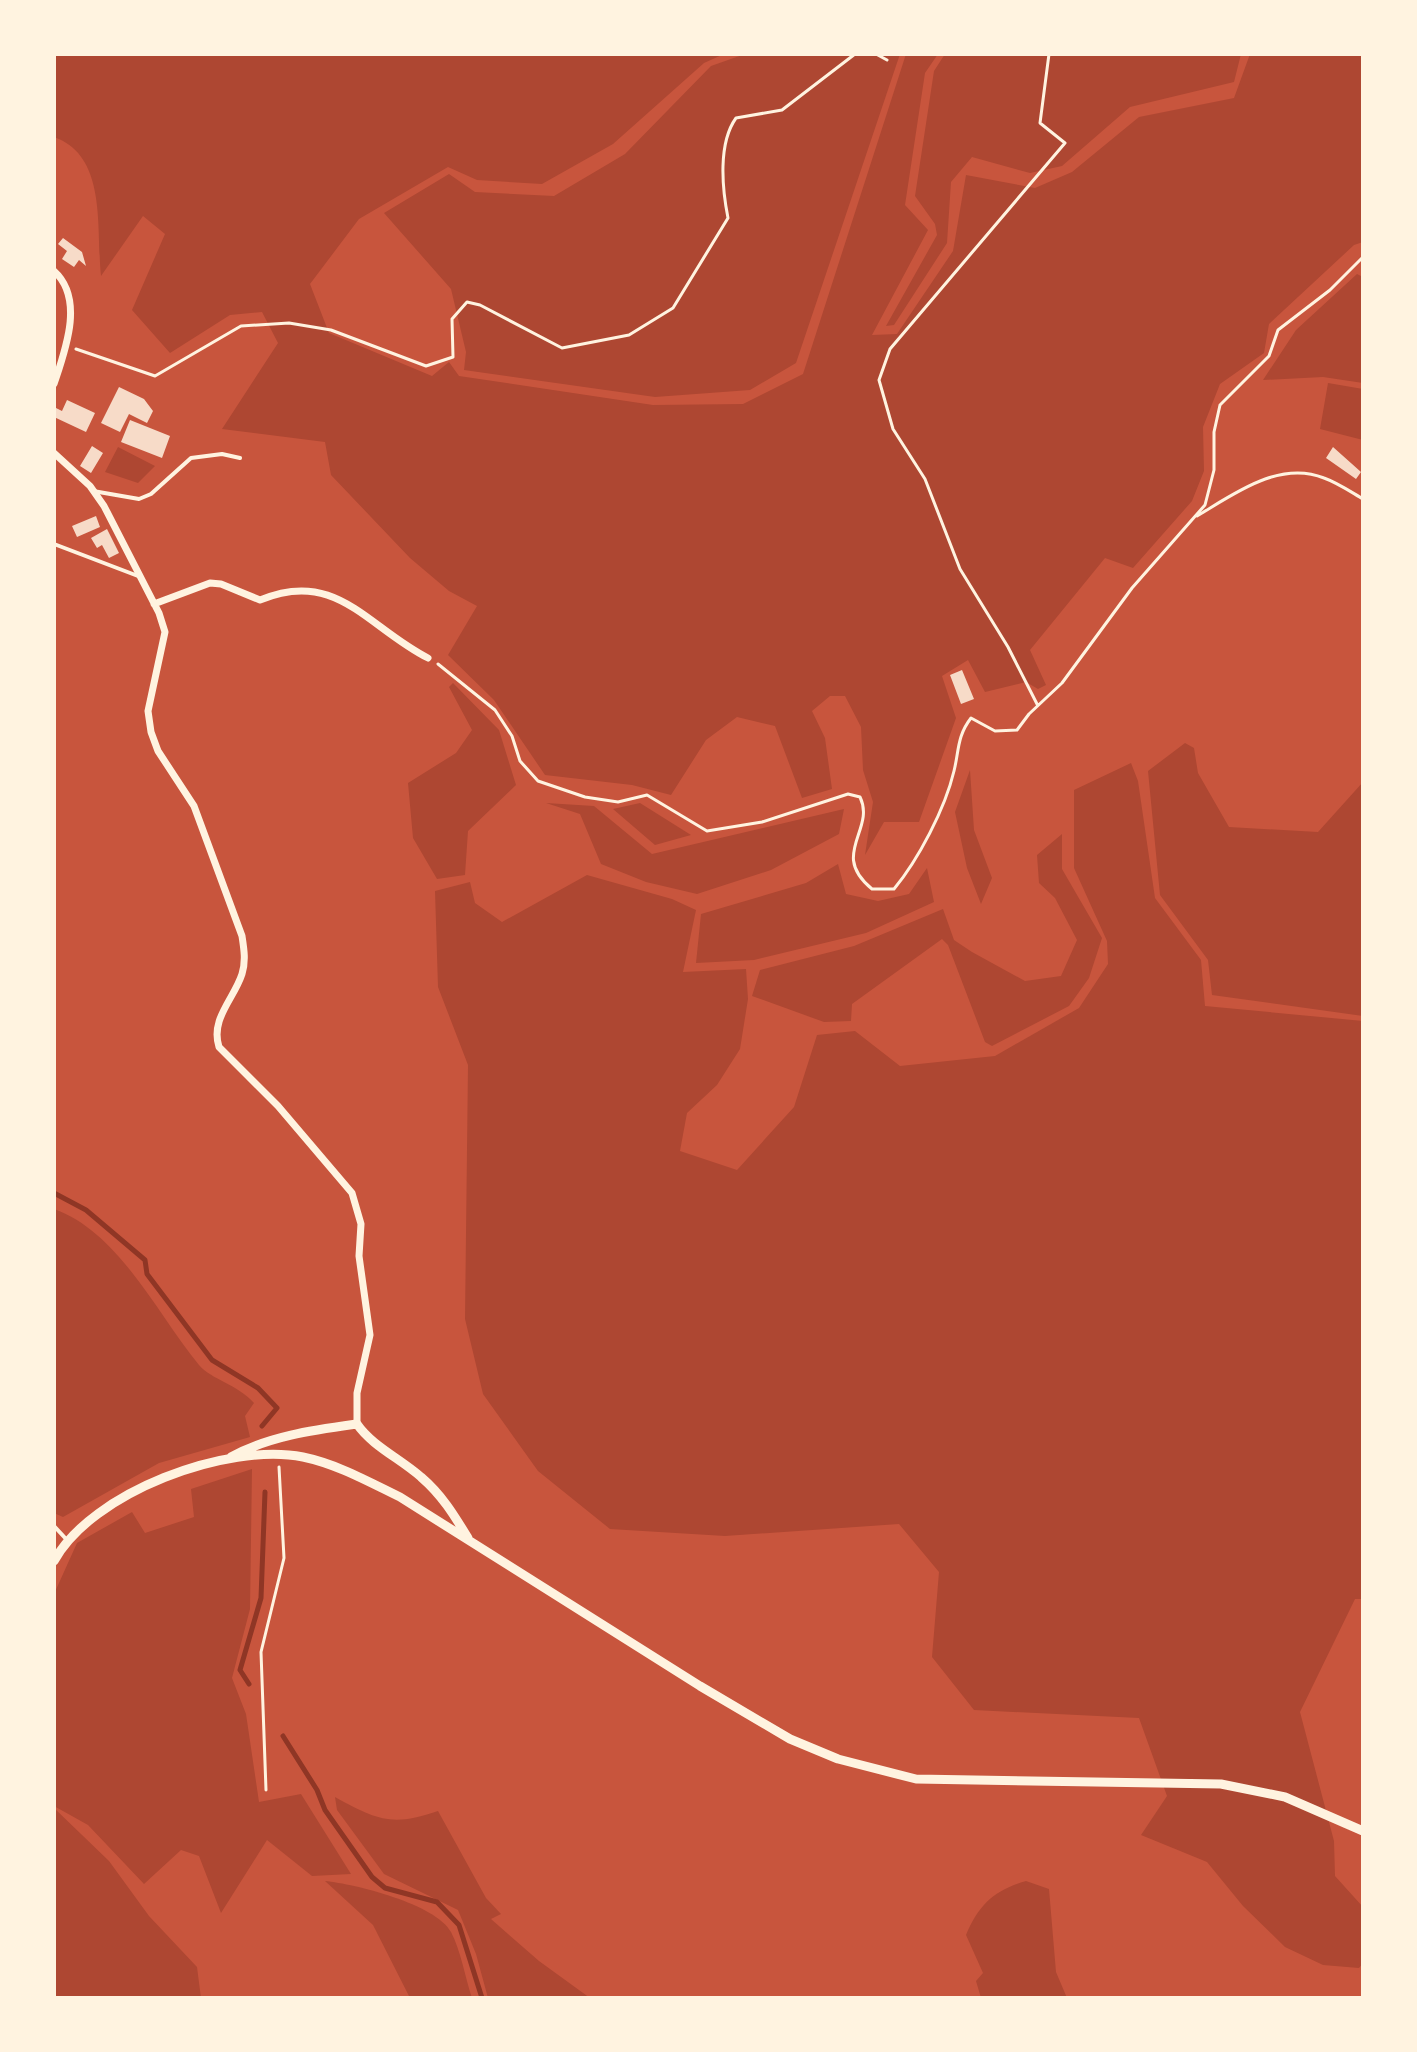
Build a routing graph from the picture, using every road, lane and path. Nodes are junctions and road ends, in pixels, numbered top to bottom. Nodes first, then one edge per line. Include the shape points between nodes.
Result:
1 (855, 54) edge
2 (876, 54) edge
3 (1049, 54) edge
4 (887, 60) dead end
5 (1363, 257) edge
6 (54, 271) edge
7 (65, 346) junction
8 (54, 384) edge
9 (54, 453) edge
10 (240, 458) dead end
11 (93, 491) junction
12 (1363, 499) edge
13 (1193, 518) junction
14 (54, 544) edge
15 (141, 578) junction
16 (154, 604) junction
17 (428, 658) joint
18 (1038, 705) junction
19 (357, 1424) junction
20 (279, 1456) junction
21 (228, 1459) junction
22 (54, 1526) edge
23 (470, 1541) junction
24 (68, 1542) junction
25 (54, 1561) edge
26 (266, 1790) dead end
27 (1363, 1831) edge

1 - 7 path via 782,110 736,118 726,132 728,218 673,308 629,335 562,348 467,302 452,319 453,357 426,366 331,330 289,323 241,326 155,376
2 - 4 path
3 - 18 path via 1040,123 1065,143 890,349 879,380 893,429 925,479 960,569
5 - 13 path via 1278,330 1269,356 1220,405 1214,470 1205,505
6 - 7 street via 68,293
7 - 8 street
9 - 11 street
10 - 11 lane via 191,458 139,499
11 - 15 street
12 - 13 path via 1324,477 1301,473 1259,480
13 - 18 path via 1132,588 1062,683
14 - 15 lane
15 - 16 street
16 - 17 street via 210,583 260,600 303,589 353,604
16 - 19 street via 165,632 148,711 151,732 194,806 245,957 216,1038 224,1055 278,1106 352,1193 358,1208 370,1335 357,1393
17 - 18 path via 495,710 520,761 538,781 573,793 618,802 647,795 707,831 762,822 848,794 860,797 864,805 853,856 857,877 872,889 894,889 915,863 955,771 962,729 971,718 995,731 1017,730
19 - 21 street via 252,1446
19 - 23 street via 447,1502
20 - 21 street
20 - 23 street via 303,1457 349,1473 400,1497
20 - 26 path via 284,1558 261,1652
21 - 24 street via 175,1474 123,1499 87,1520
22 - 24 lane
23 - 27 street via 700,1686 790,1739 838,1759 916,1779 1221,1784 1285,1797
24 - 25 street

